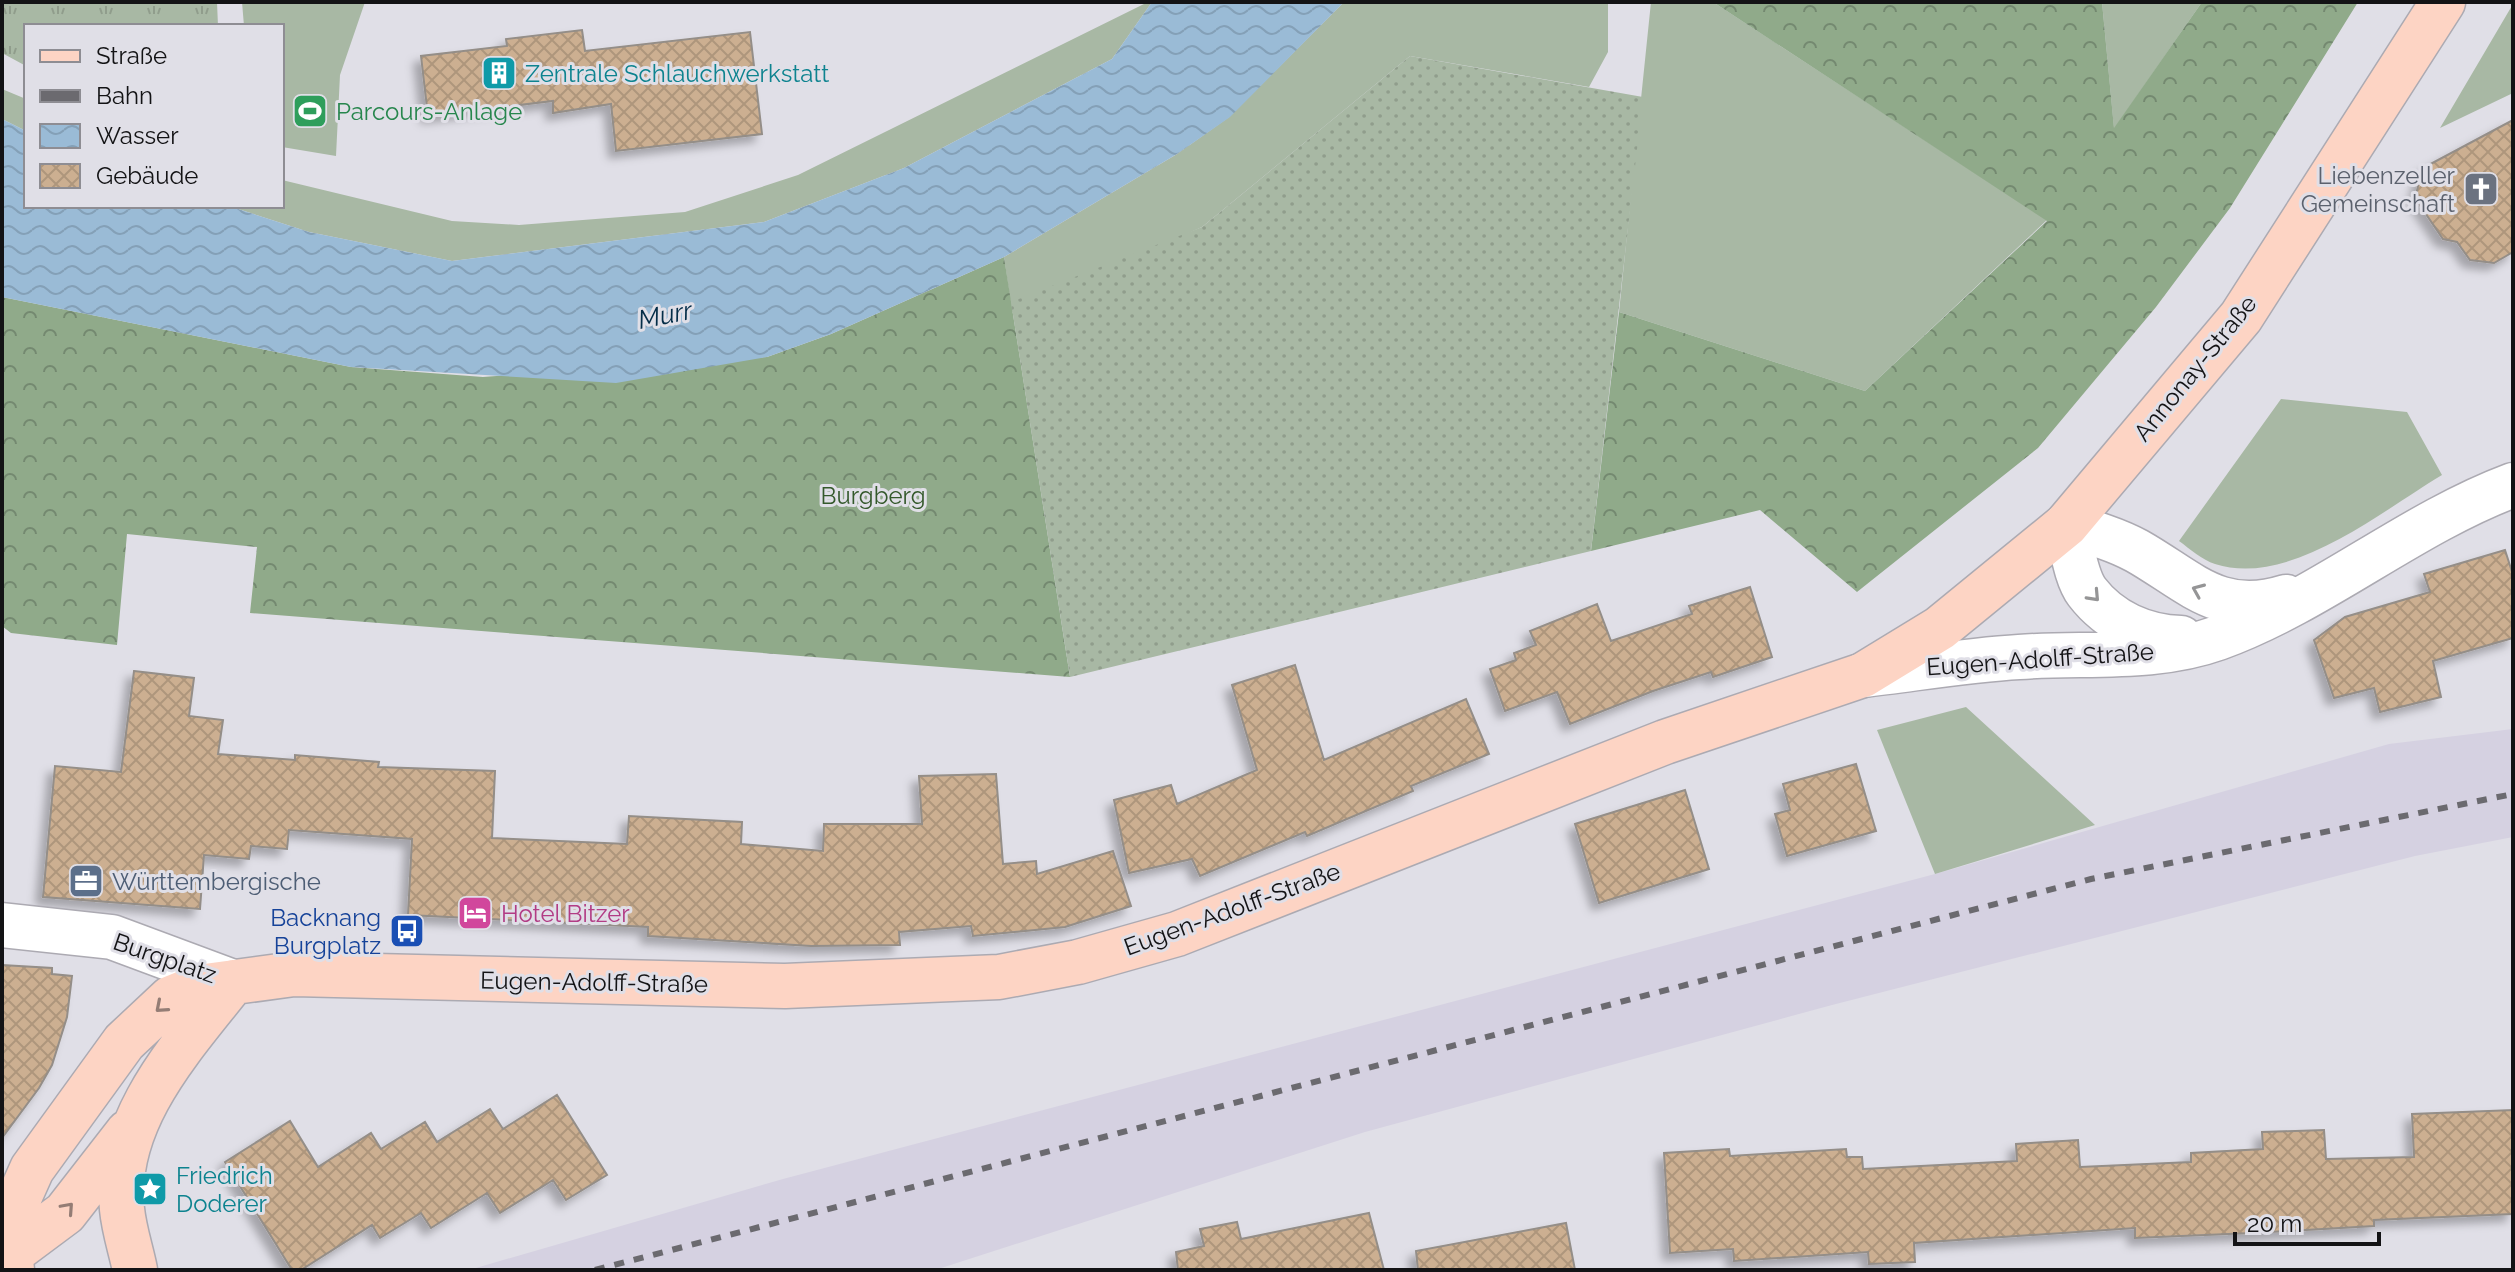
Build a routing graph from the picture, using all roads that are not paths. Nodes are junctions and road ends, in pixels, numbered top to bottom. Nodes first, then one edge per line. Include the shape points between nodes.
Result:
1 (2443, 2) edge
2 (2513, 485) edge
3 (2066, 525) junction
4 (2326, 584) junction
5 (2215, 639) junction
6 (1863, 675) junction
7 (2, 925) edge
8 (233, 982) junction
9 (133, 1127) junction
10 (16, 1264) edge
11 (135, 1270) edge

1 - 3 street, Annonay-Straße via 2241,317
2 - 4 street, Eugen-Adolff-Straße via 2469,502
4 -> 3 street, Eugen-Adolff-Straße via 2279,599 2231,602 2188,586 2133,550
3 -> 5 street, Eugen-Adolff-Straße via 2086,590 2119,621 2160,637
3 - 6 street, Eugen-Adolff-Straße via 1940,628
4 - 5 street, Eugen-Adolff-Straße
5 - 6 street, Eugen-Adolff-Straße via 2147,653 2020,657
6 - 8 street, Eugen-Adolff-Straße via 1665,742 1177,934 1078,962 914,983 785,986 294,974
7 - 8 street, Burgplatz via 112,937
8 - 9 street via 182,1046
8 -> 10 street, Eugen-Adolff-Straße via 171,998 124,1042 32,1169 7,1225
10 -> 9 street via 65,1213
9 - 11 street via 122,1208

